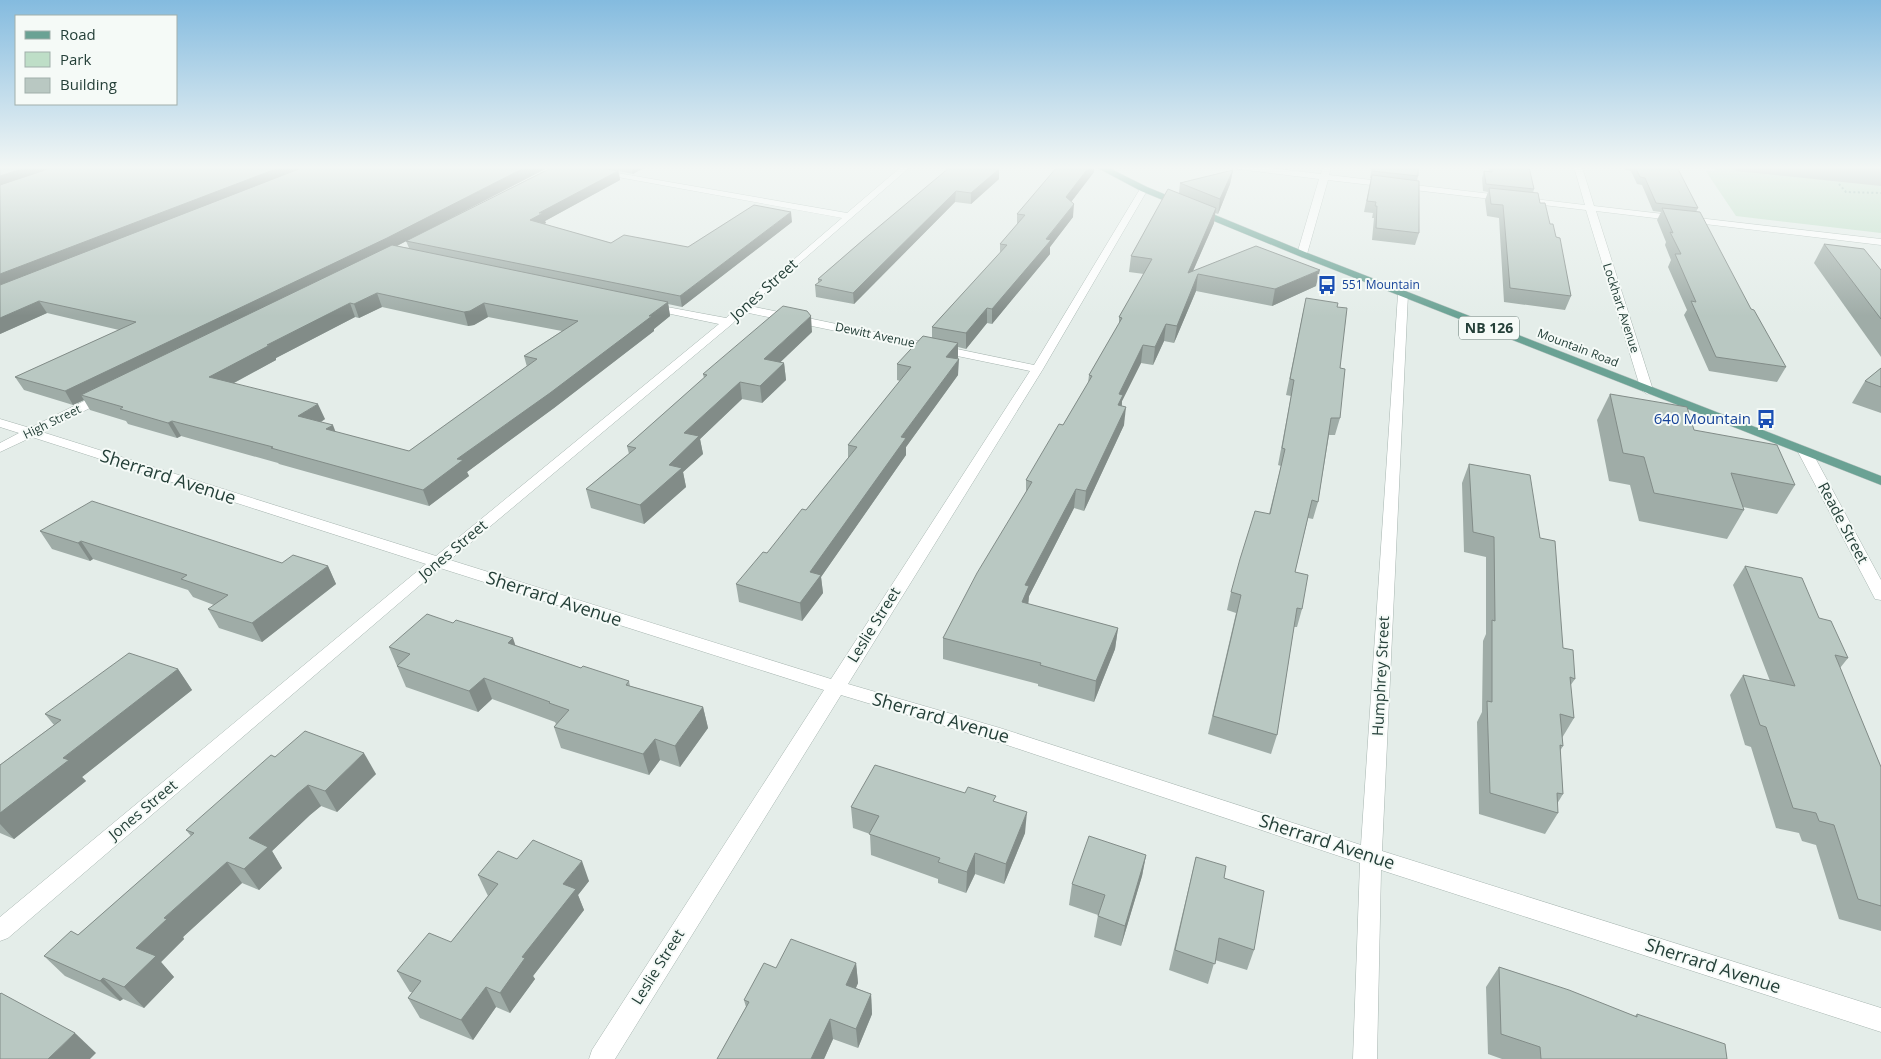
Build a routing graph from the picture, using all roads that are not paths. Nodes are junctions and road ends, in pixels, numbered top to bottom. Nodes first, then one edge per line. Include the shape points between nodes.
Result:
1 (848, 216) edge
2 (1128, 216) edge
3 (1211, 216) edge
4 (1313, 216) edge
5 (1593, 216) edge
6 (1662, 216) edge
7 (1881, 242) edge
8 (1302, 254) junction
9 (1403, 294) junction
10 (643, 305) edge
11 (742, 308) junction
12 (728, 322) junction
13 (1037, 369) junction
14 (1647, 390) junction
15 (110, 393) edge
16 (0, 423) edge
17 (32, 432) junction
18 (0, 448) edge
19 (1806, 452) junction
20 (1881, 481) edge
21 (438, 562) junction
22 (1881, 595) edge
23 (835, 687) junction
24 (1371, 857) junction
25 (0, 931) edge
26 (1881, 1020) edge
27 (601, 1059) edge
28 (1366, 1059) edge

1 - 11 street, Jones Street
2 - 13 street, Leslie Street
3 - 8 main road, Mountain Road / NB 126
4 - 8 street
5 - 14 street, Lockhart Avenue
6 - 7 street
8 - 9 main road, Mountain Road / NB 126
9 - 14 main road, Mountain Road / NB 126
9 - 24 street, Humphrey Street
10 - 12 street
11 - 12 street, Jones Street
11 - 13 street, Dewitt Avenue
12 - 21 street, Jones Street
13 - 23 street, Leslie Street
14 - 19 main road, Mountain Road / NB 126
15 - 17 street, High Street
16 - 17 street, Sherrard Avenue
17 - 18 street, High Street
17 - 21 street, Sherrard Avenue
19 - 20 main road, Mountain Road / NB 126
19 - 22 street, Reade Street
21 - 23 street, Sherrard Avenue
21 - 25 street, Jones Street
23 - 24 street, Sherrard Avenue via 1000,735
23 - 27 street, Leslie Street
24 - 26 street, Sherrard Avenue
24 - 28 street, Humphrey Street

